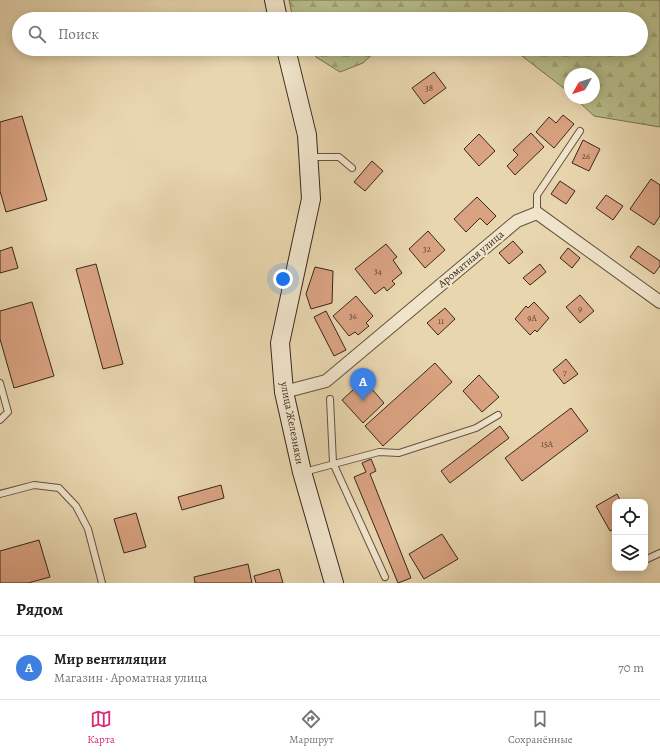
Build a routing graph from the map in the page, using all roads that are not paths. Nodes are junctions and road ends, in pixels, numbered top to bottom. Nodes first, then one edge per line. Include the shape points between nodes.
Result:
1 (274, 0) edge
2 (277, 12) edge
3 (288, 56) edge
4 (580, 132) dead end
5 (308, 157) junction
6 (352, 168) dead end
7 (537, 213) junction
8 (660, 302) edge
9 (0, 383) edge
10 (284, 392) junction
11 (330, 399) dead end
12 (498, 415) dead end
13 (0, 420) edge
14 (333, 463) junction
15 (302, 472) junction
16 (0, 494) edge
17 (660, 553) edge
18 (648, 558) edge
19 (385, 577) dead end
20 (102, 583) edge
21 (334, 583) edge

1 - 2 street
3 - 5 street, улица Железняки via 307,135
4 - 7 lane via 537,195
5 - 6 lane via 339,157
5 - 10 street, улица Железняки via 311,199 280,343
7 - 8 street
7 - 10 street, Ароматная улица via 517,221 326,381
9 - 13 lane via 8,412
10 - 15 street, улица Железняки
11 - 14 lane
12 - 14 lane via 476,428 399,453 379,452
14 - 15 lane
14 - 19 lane
15 - 21 street, улица Железняки
16 - 20 lane via 34,485 59,488 76,506 88,529
17 - 18 lane

